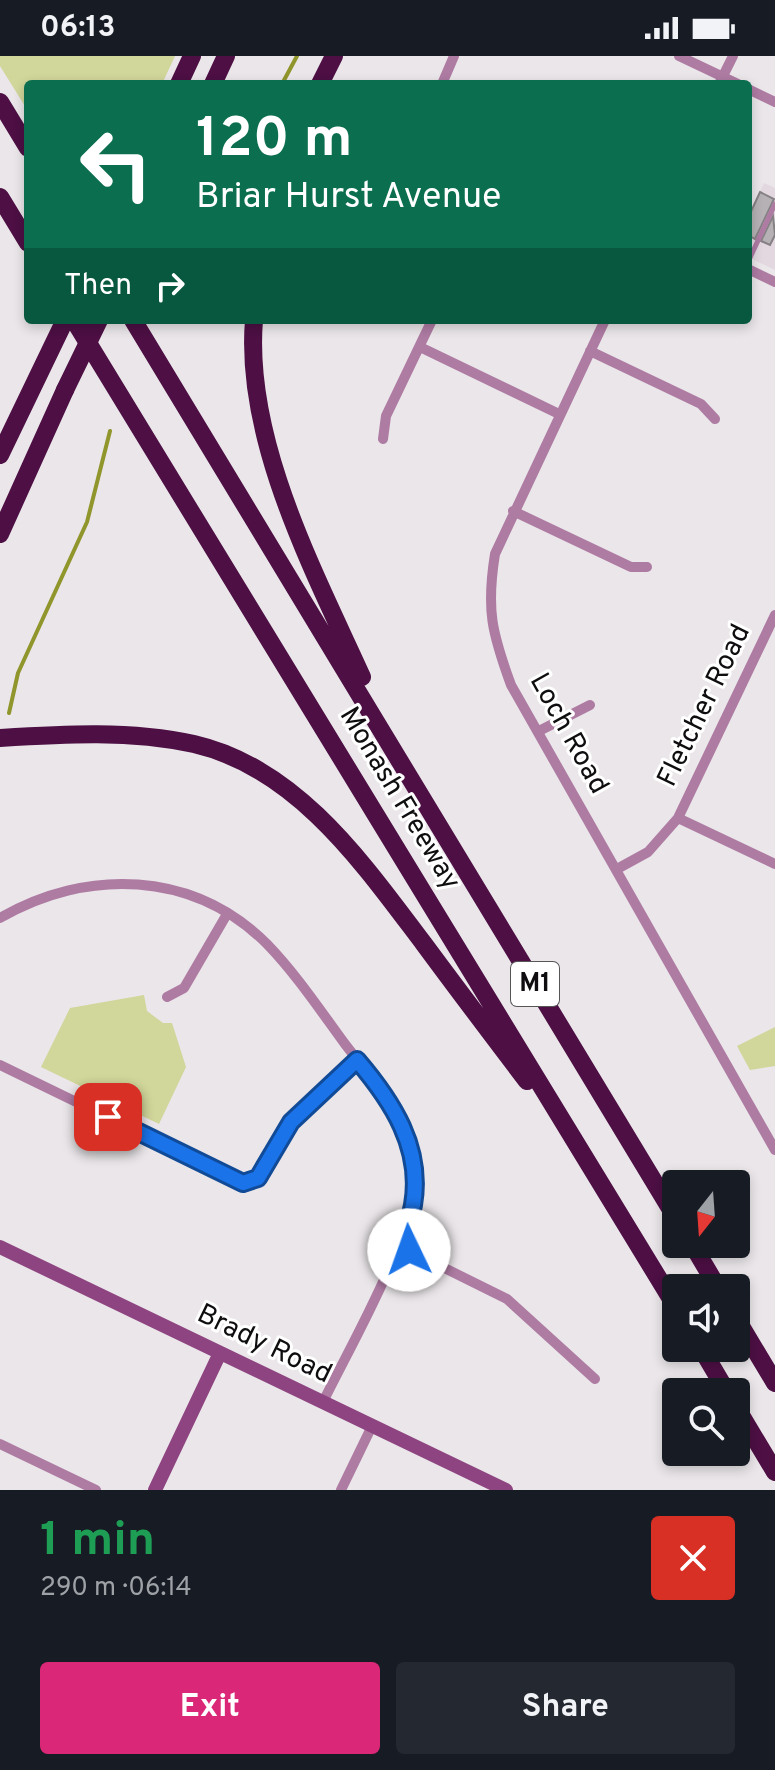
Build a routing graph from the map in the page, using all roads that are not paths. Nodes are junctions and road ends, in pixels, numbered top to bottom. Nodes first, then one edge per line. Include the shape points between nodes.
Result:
1 (192, 56) edge
2 (226, 56) edge
3 (334, 56) edge
4 (454, 56) edge
5 (679, 56) edge
6 (733, 56) edge
7 (181, 80) edge
8 (215, 80) edge
9 (322, 80) edge
10 (444, 80) edge
11 (721, 80) edge
12 (752, 91) edge
13 (0, 102) edge
14 (775, 102) edge
15 (24, 141) edge
16 (0, 197) edge
17 (775, 204) edge
18 (24, 236) edge
19 (752, 253) edge
20 (752, 271) edge
21 (775, 282) edge
22 (63, 324) edge
23 (76, 324) edge
24 (97, 324) edge
25 (135, 324) edge
26 (254, 324) edge
27 (430, 324) edge
28 (603, 324) edge
29 (420, 347) junction
30 (590, 351) junction
31 (559, 414) junction
32 (715, 419) dead end
33 (383, 439) dead end
34 (0, 455) edge
35 (513, 511) junction
36 (0, 534) edge
37 (647, 567) dead end
38 (775, 615) edge
39 (590, 705) dead end
40 (539, 731) junction
41 (9, 738) edge
42 (0, 748) edge
43 (395, 750) junction
44 (678, 818) junction
45 (775, 864) edge
46 (617, 869) junction
47 (227, 914) junction
48 (0, 918) edge
49 (167, 997) dead end
50 (357, 1060) junction
51 (0, 1065) edge
52 (775, 1150) edge
53 (594, 1171) junction
54 (662, 1195) edge
55 (398, 1245) junction
56 (0, 1247) edge
57 (662, 1284) edge
58 (750, 1341) edge
59 (220, 1353) junction
60 (595, 1379) dead end
61 (775, 1383) edge
62 (323, 1402) junction
63 (372, 1426) junction
64 (750, 1430) edge
65 (0, 1444) edge
66 (775, 1472) edge
67 (96, 1490) edge
68 (155, 1490) edge
69 (341, 1490) edge
70 (506, 1490) edge

1 - 7 highway
2 - 8 highway
3 - 9 highway
4 - 10 street
5 - 11 street
6 - 11 street
12 - 14 street
13 - 15 highway
16 - 18 highway
17 - 19 lane
20 - 21 street
22 - 34 highway
23 - 53 highway, Monash Freeway / M1
24 - 36 highway, bridge
25 - 43 highway, Monash Freeway / M1
26 - 43 highway via 262,421 279,477 306,553
27 - 29 street
28 - 30 street, Loch Road
29 - 31 street
29 - 33 street via 386,416
30 - 31 street, Loch Road
30 - 32 street via 701,404
31 - 35 street, Loch Road
35 - 37 street via 631,567
35 - 40 street, Loch Road via 495,554 489,591 492,633 511,685
38 - 44 street, Fletcher Road
39 - 40 street
40 - 46 street, Loch Road
41 - 42 highway
41 - 53 highway via 122,733 197,745 246,765 298,798 353,849
43 - 54 highway, Monash Freeway / M1
44 - 45 street
44 - 46 street, Fletcher Road via 648,852
46 - 52 street, Loch Road
47 - 48 street via 188,893 140,883 86,884 34,898
47 - 49 street via 184,988
47 - 50 street via 265,942
50 - 51 street via 291,1122 258,1178 243,1183
50 - 55 street via 401,1120 415,1166 413,1206
53 - 57 highway, Monash Freeway / M1
55 - 60 street via 507,1299
55 - 62 street
56 - 59 main road, Brady Road
58 - 61 highway
59 - 62 main road, Brady Road
59 - 68 main road
62 - 63 main road, Brady Road
63 - 69 street
63 - 70 main road, Brady Road
64 - 66 highway
65 - 67 street

